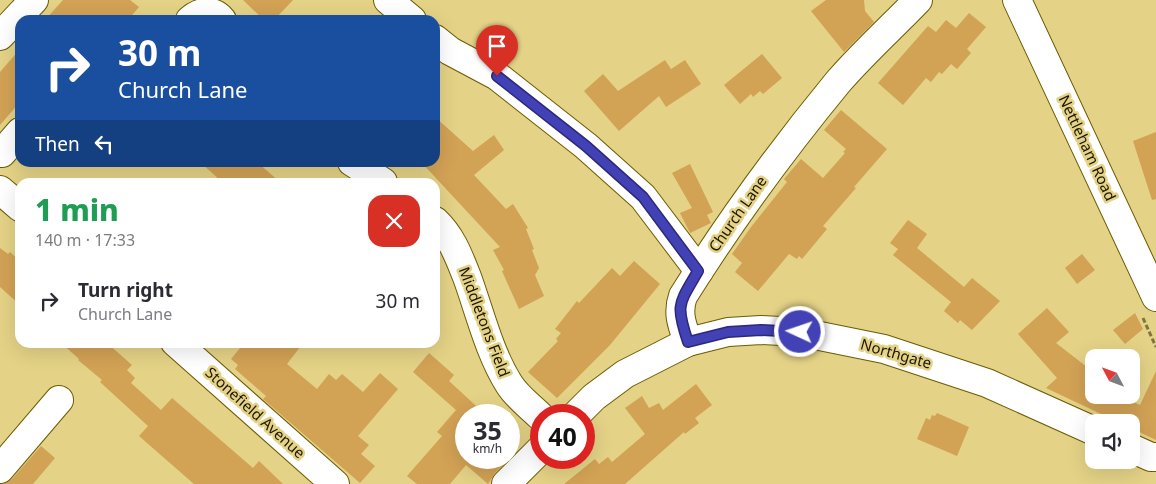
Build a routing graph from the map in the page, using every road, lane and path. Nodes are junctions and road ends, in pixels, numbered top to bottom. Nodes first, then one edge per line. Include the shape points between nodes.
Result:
1 (34, 0) edge
2 (388, 0) edge
3 (918, 0) edge
4 (1017, 0) edge
5 (18, 15) edge
6 (406, 15) edge
7 (15, 18) edge
8 (1, 31) edge
9 (440, 43) edge
10 (15, 138) edge
11 (2, 153) dead end
12 (360, 167) edge
13 (377, 178) edge
14 (0, 190) edge
15 (15, 203) edge
16 (440, 226) edge
17 (698, 271) junction
18 (1156, 297) edge
19 (688, 342) junction
20 (182, 348) edge
21 (59, 400) dead end
22 (588, 404) edge
23 (530, 407) edge
24 (1085, 427) edge
25 (530, 460) edge
26 (0, 469) edge
27 (335, 484) edge
28 (506, 484) edge

1 - 5 street
2 - 6 street
3 - 17 street, Church Lane via 839,81 774,163
4 - 18 street, Nettleham Road
7 - 8 street
9 - 17 street via 497,76 586,146 643,197
10 - 11 street
12 - 13 street
14 - 15 street
16 - 23 street, Middletons Field via 458,256 506,379
17 - 19 street, Church Lane via 680,305
19 - 22 street via 625,374
19 - 24 street, Northgate via 728,332 761,330 800,332 884,348 987,383
20 - 27 street, Stonefield Avenue
21 - 26 street
25 - 28 street

